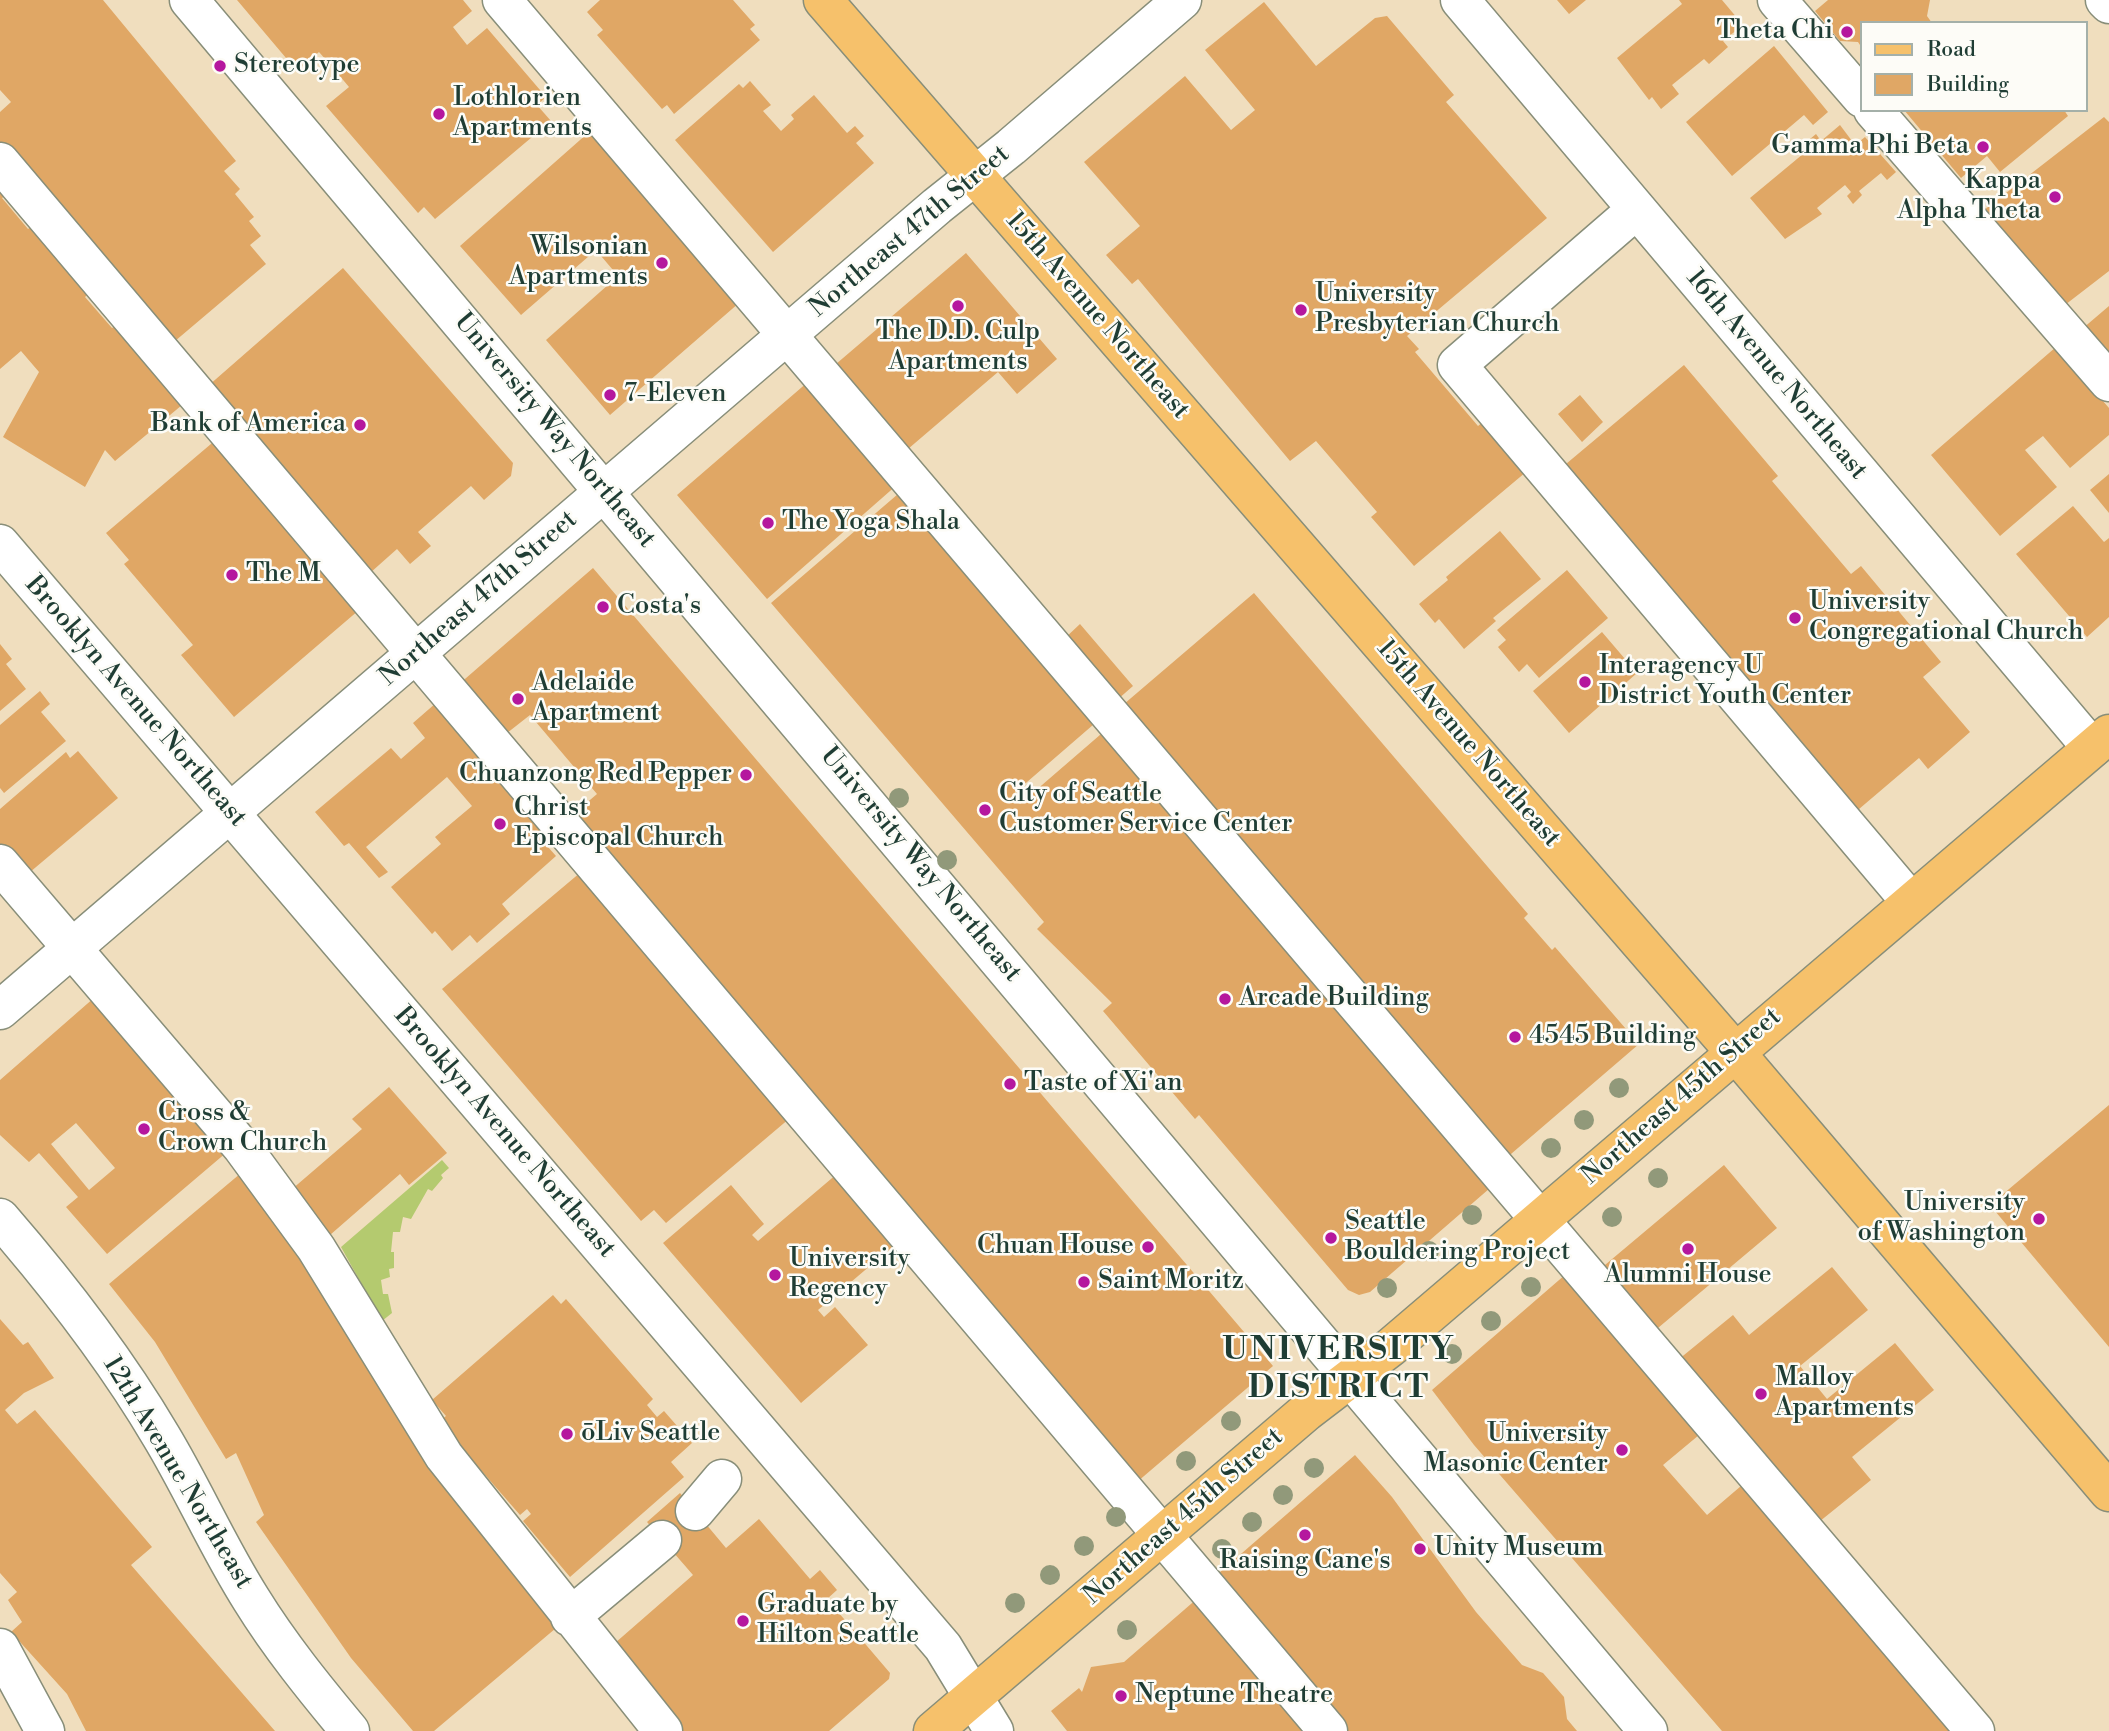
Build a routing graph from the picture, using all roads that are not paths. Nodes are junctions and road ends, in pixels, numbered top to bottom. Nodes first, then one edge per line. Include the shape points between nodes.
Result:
1 (189, 0) edge
2 (502, 0) edge
3 (823, 0) edge
4 (1460, 0) edge
5 (1777, 0) edge
6 (2105, 0) edge
7 (1166, 5) edge
8 (2109, 5) edge
9 (1860, 96) edge
10 (1874, 112) edge
11 (0, 162) edge
12 (975, 174) junction
13 (1636, 210) junction
14 (788, 335) junction
15 (2109, 382) edge
16 (604, 491) junction
17 (0, 544) edge
18 (416, 654) junction
19 (2101, 741) edge
20 (230, 813) junction
21 (0, 864) edge
22 (1911, 902) junction
23 (72, 948) junction
24 (0, 1010) edge
25 (1735, 1052) junction
26 (0, 1217) edge
27 (1540, 1219) junction
28 (1350, 1378) junction
29 (722, 1479) dead end
30 (2109, 1492) edge
31 (695, 1511) dead end
32 (1161, 1536) junction
33 (662, 1540) dead end
34 (570, 1617) junction
35 (0, 1648) edge
36 (974, 1697) junction
37 (37, 1727) edge
38 (350, 1731) edge
39 (663, 1731) edge
40 (933, 1731) edge
41 (994, 1731) edge
42 (1328, 1731) edge
43 (1648, 1731) edge
44 (1975, 1731) edge

1 - 16 street, University Way Northeast
2 - 14 street
3 - 12 main road, 15th Avenue Northeast
4 - 13 street, 16th Avenue Northeast
5 - 9 street
6 - 8 street
7 - 12 street, Northeast 47th Street
10 - 15 street
11 - 18 street
12 - 14 street, Northeast 47th Street
12 - 25 main road, 15th Avenue Northeast
13 - 19 street, 16th Avenue Northeast
13 - 22 street via 1457,365
14 - 16 street, Northeast 47th Street
14 - 27 street
16 - 18 street, Northeast 47th Street
16 - 28 street, University Way Northeast
17 - 20 street, Brooklyn Avenue Northeast
18 - 20 street, Northeast 47th Street
18 - 32 street
19 - 22 main road, Northeast 45th Street
20 - 23 street, Northeast 47th Street
20 - 36 street, Brooklyn Avenue Northeast via 943,1647
21 - 23 street
22 - 25 main road, Northeast 45th Street
23 - 24 street, Northeast 47th Street
23 - 34 street via 242,1147 291,1212 444,1456
25 - 27 main road, Northeast 45th Street
25 - 30 main road, 15th Avenue Northeast
26 - 38 street, 12th Avenue Northeast via 119,1371 160,1434 251,1599 296,1665
27 - 28 main road, Northeast 45th Street
27 - 44 street
28 - 32 main road, Northeast 45th Street
28 - 43 street, University Way Northeast
29 - 31 street
32 - 36 main road, Northeast 45th Street
32 - 42 street
33 - 34 street
34 - 39 street
35 - 37 street
36 - 40 main road, Northeast 45th Street
36 - 41 street, Brooklyn Avenue Northeast

